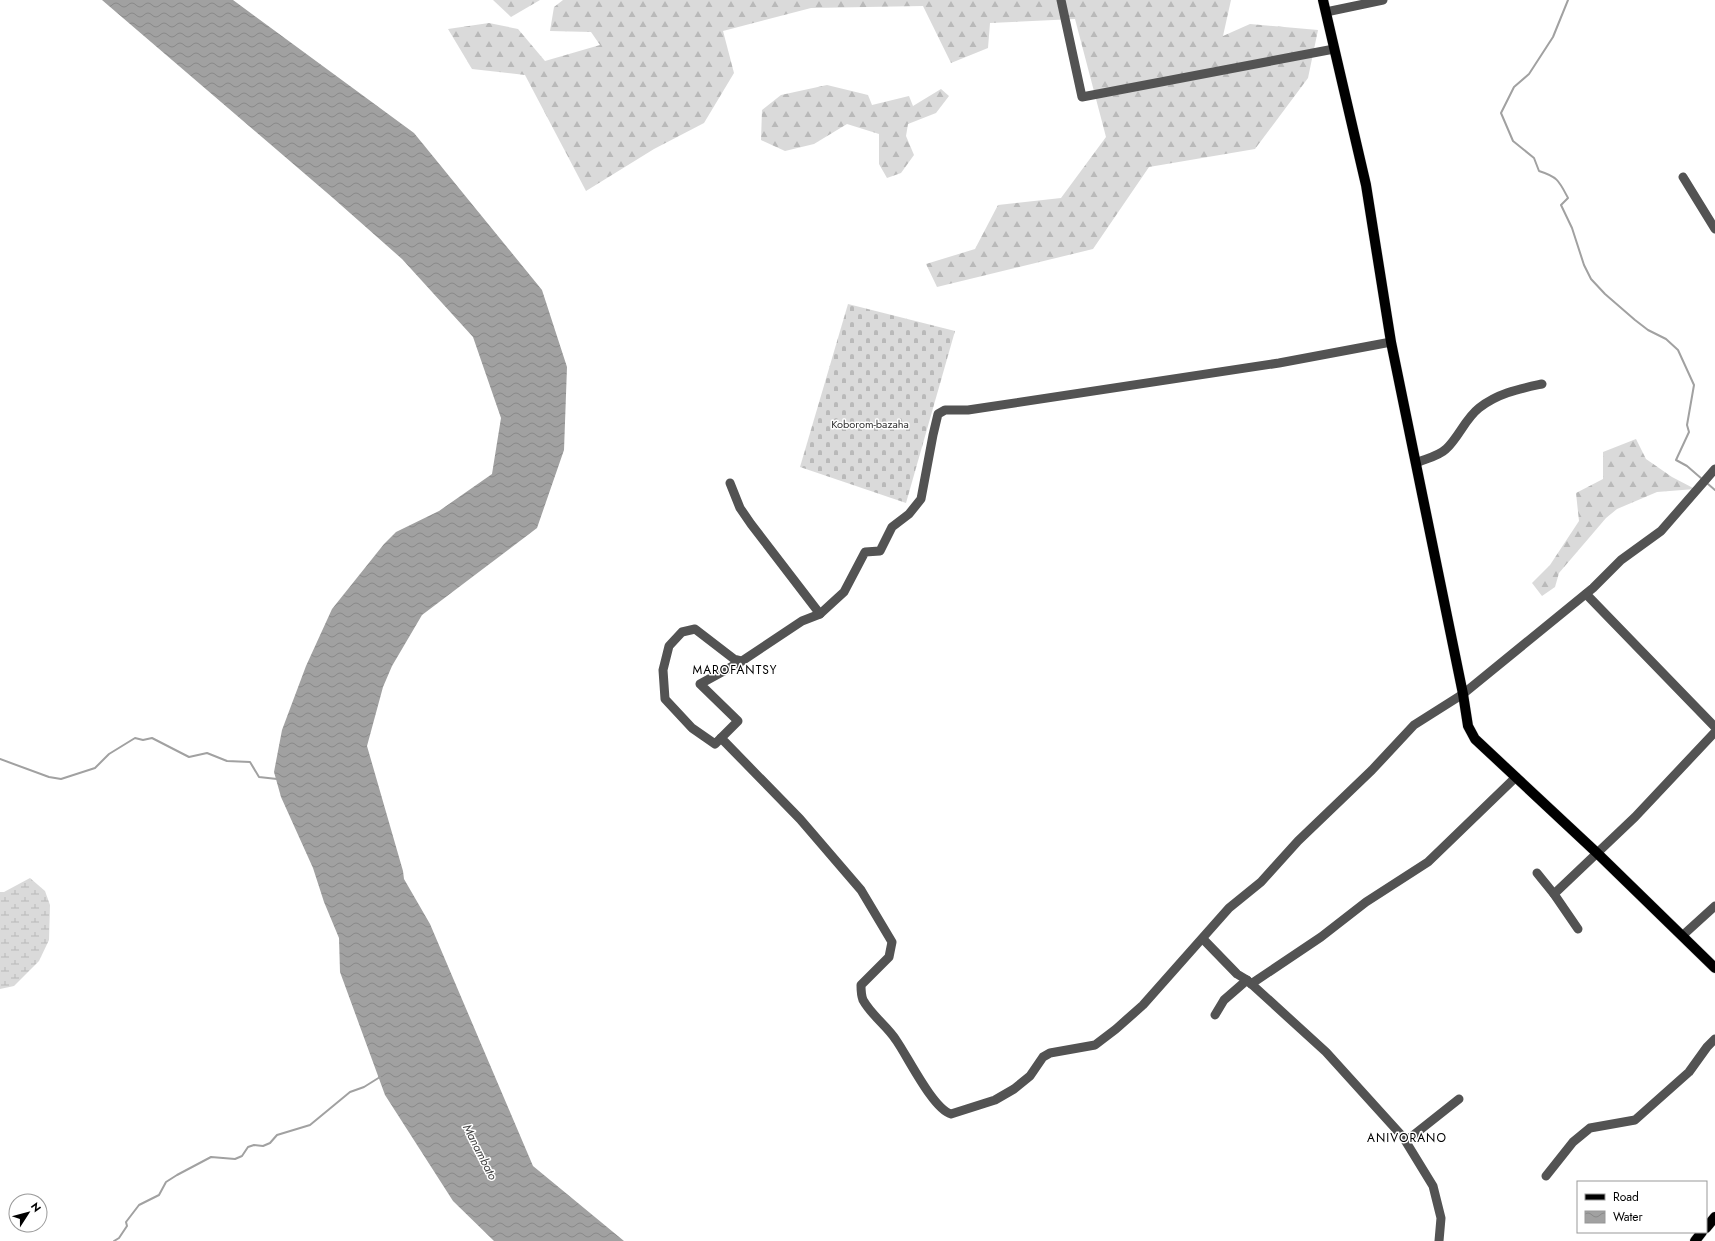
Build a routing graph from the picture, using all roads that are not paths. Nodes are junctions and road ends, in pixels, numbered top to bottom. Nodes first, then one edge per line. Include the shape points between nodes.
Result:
1 (1061, 0) edge
2 (1324, 0) edge
3 (1383, 0) edge
4 (1326, 12) junction
5 (1334, 49) junction
6 (1683, 177) dead end
7 (1715, 229) edge
8 (1391, 342) junction
9 (1542, 384) dead end
10 (1416, 463) junction
11 (1715, 469) edge
12 (730, 483) dead end
13 (1586, 594) junction
14 (820, 614) junction
15 (742, 661) junction
16 (1463, 694) junction
17 (1715, 727) edge
18 (1715, 732) edge
19 (721, 738) junction
20 (1516, 777) junction
21 (1596, 853) junction
22 (1537, 874) dead end
23 (1554, 894) junction
24 (1715, 906) edge
25 (1578, 928) dead end
26 (1682, 936) junction
27 (1203, 939) junction
28 (1715, 968) edge
29 (1249, 982) junction
30 (1215, 1015) dead end
31 (1715, 1039) edge
32 (1459, 1099) dead end
33 (1406, 1141) junction
34 (1546, 1176) dead end
35 (1715, 1217) edge
36 (1707, 1227) edge
37 (1701, 1233) edge
38 (1439, 1241) edge
39 (1695, 1241) edge

1 - 5 street via 1082,97
2 - 4 main road
3 - 4 street
4 - 5 main road
5 - 8 main road via 1366,185
6 - 7 street
8 - 10 main road
8 - 14 street via 1279,363 968,410 945,410 938,414 921,498 909,514 892,527 880,551 865,552 844,592
9 - 10 street via 1510,390 1491,399 1466,421 1446,449
10 - 16 main road
11 - 13 street via 1661,532 1621,560
12 - 14 street via 740,508
13 - 16 street
13 - 17 street
14 - 15 street via 802,621
15 - 19 street via 700,684 738,721
15 - 19 street via 734,658 695,629 682,632 669,646 663,670 665,699 692,728 714,744
16 - 20 main road via 1468,726 1475,739
16 - 27 street via 1414,726 1298,841 1261,882 1229,908
18 - 21 street via 1635,817
19 - 27 street via 800,819 861,890 892,942 889,957 860,985 862,998 869,1010 895,1039 930,1096 945,1112 951,1114 995,1100 1014,1090 1030,1076 1043,1057 1050,1053 1095,1045 1143,1005
20 - 21 main road
20 - 29 street via 1428,862 1366,902 1321,937
21 - 23 street
21 - 26 main road
22 - 23 street
23 - 25 street
24 - 26 street
26 - 28 main road
27 - 29 street via 1237,974
29 - 30 street via 1224,1000
29 - 33 street via 1326,1052
31 - 34 street via 1689,1072 1635,1120 1590,1128 1573,1142
32 - 33 street
33 - 38 street via 1433,1186 1441,1218
35 - 36 main road
37 - 39 main road

